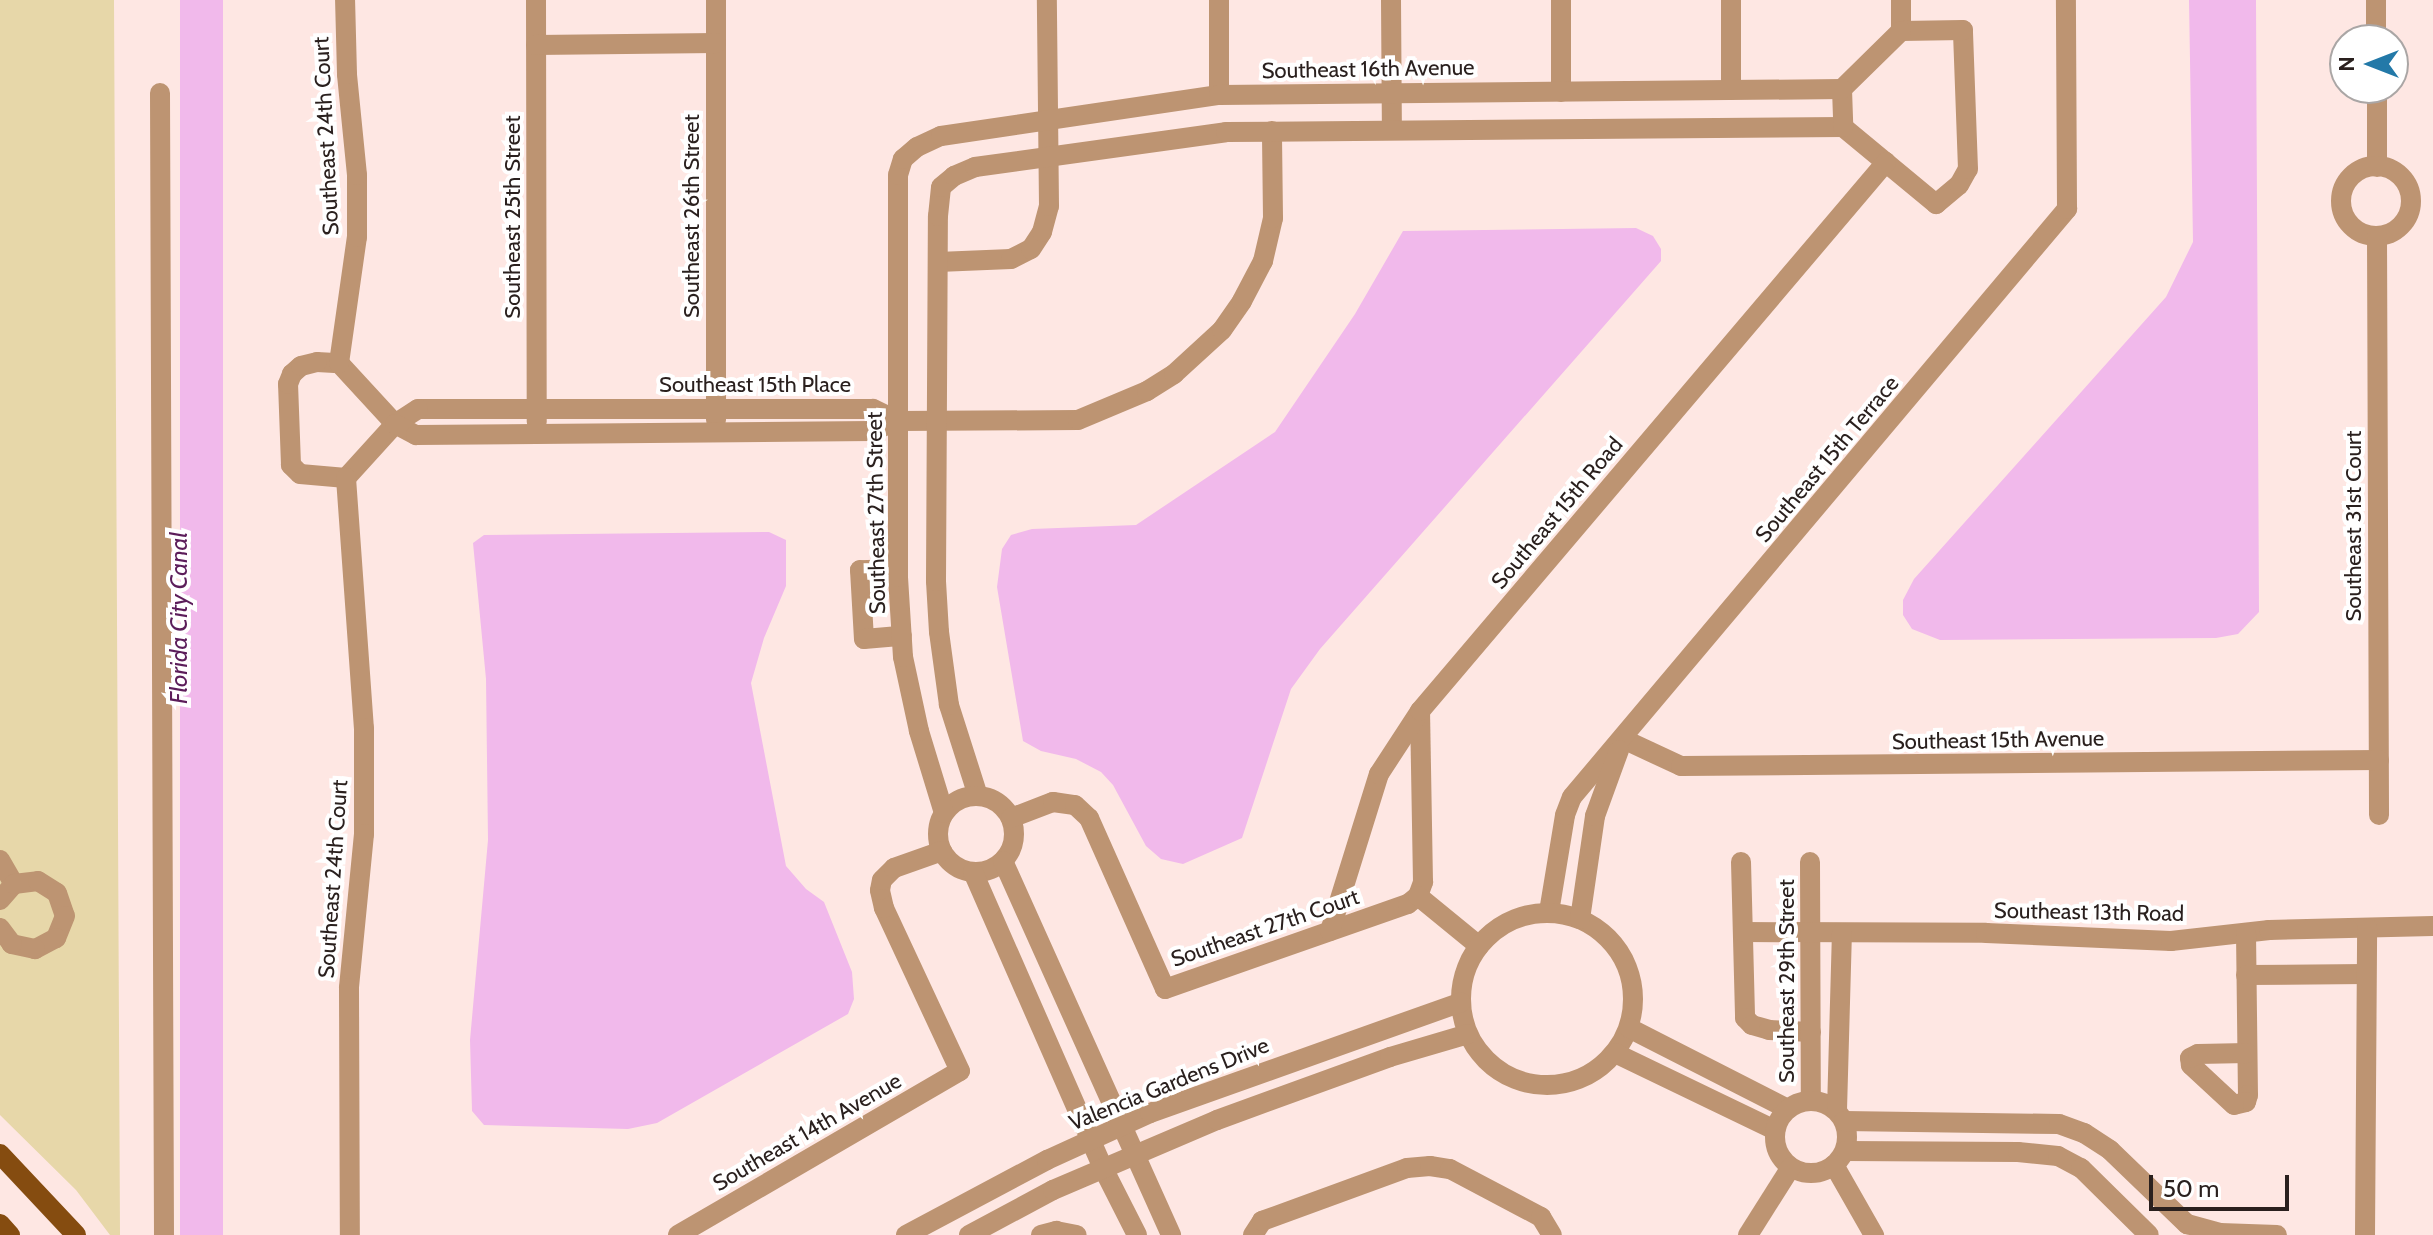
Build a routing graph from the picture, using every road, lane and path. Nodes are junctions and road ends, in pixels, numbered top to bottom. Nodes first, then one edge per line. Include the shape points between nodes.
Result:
1 (345, 0) edge
2 (536, 0) edge
3 (716, 0) edge
4 (1047, 0) edge
5 (1219, 0) edge
6 (1391, 0) edge
7 (1561, 0) edge
8 (1731, 0) edge
9 (1901, 0) edge
10 (2066, 0) edge
11 (2376, 0) edge
12 (2376, 24) edge
13 (1901, 31) junction
14 (716, 43) junction
15 (536, 45) junction
16 (1842, 89) junction
17 (1731, 90) junction
18 (1561, 92) junction
19 (160, 93) dead end
20 (1392, 93) junction
21 (1219, 95) junction
22 (2377, 104) edge
23 (1048, 121) junction
24 (1843, 127) junction
25 (1392, 130) junction
26 (1272, 131) junction
27 (1049, 157) junction
28 (903, 159) joint
29 (1886, 162) junction
30 (2377, 167) junction
31 (2377, 236) junction
32 (938, 262) junction
33 (339, 363) junction
34 (537, 409) junction
35 (716, 409) junction
36 (898, 421) junction
37 (937, 421) junction
38 (395, 424) junction
39 (716, 432) junction
40 (537, 434) junction
41 (346, 478) junction
42 (898, 569) junction
43 (902, 636) junction
44 (1420, 711) junction
45 (1623, 739) junction
46 (2379, 760) junction
47 (978, 796) junction
48 (1572, 797) junction
49 (944, 813) junction
50 (2379, 815) dead end
51 (1595, 816) junction
52 (1011, 818) junction
53 (942, 851) junction
54 (0, 860) edge
55 (1003, 861) junction
56 (1741, 862) dead end
57 (1810, 862) dead end
58 (973, 872) junction
59 (14, 884) junction
60 (1418, 896) junction
61 (0, 900) edge
62 (1021, 900) junction
63 (991, 912) junction
64 (1549, 912) junction
65 (1580, 919) junction
66 (2433, 926) edge
67 (0, 928) edge
68 (2367, 928) junction
69 (1330, 931) junction
70 (1743, 932) junction
71 (1810, 933) junction
72 (1842, 933) junction
73 (2246, 933) junction
74 (1479, 946) junction
75 (2366, 974) junction
76 (2246, 975) junction
77 (1461, 1002) junction
78 (1629, 1028) junction
79 (1811, 1032) junction
80 (1468, 1034) junction
81 (1615, 1053) junction
82 (2247, 1053) dead end
83 (1811, 1100) junction
84 (1788, 1109) junction
85 (1840, 1115) junction
86 (1124, 1125) junction
87 (1775, 1130) junction
88 (1091, 1141) junction
89 (0, 1154) edge
90 (1137, 1154) junction
91 (1840, 1158) junction
92 (1791, 1167) junction
93 (1103, 1168) junction
94 (0, 1224) edge
95 (10, 1235) edge
96 (76, 1235) edge
97 (164, 1235) edge
98 (350, 1235) edge
99 (678, 1235) edge
100 (906, 1235) edge
101 (969, 1235) edge
102 (1041, 1235) edge
103 (1077, 1235) edge
104 (1137, 1235) edge
105 (1171, 1235) edge
106 (1253, 1235) edge
107 (1552, 1235) edge
108 (1748, 1235) edge
109 (1874, 1235) edge
110 (2149, 1235) edge
111 (2277, 1235) edge
112 (2365, 1235) edge

1 - 33 street, Southeast 24th Court via 357,237
2 - 15 street, Southeast 25th Street
3 - 14 street, Southeast 26th Street
4 - 23 street
5 - 21 street
6 - 20 street
7 - 18 street
8 - 17 street
9 - 13 street
10 - 45 street, Southeast 15th Terrace via 2067,209
11 - 12 street
13 - 16 street
13 - 29 street via 1963,30 1968,169 1959,185 1936,204
14 - 15 street
14 - 35 street, Southeast 26th Street
15 - 34 street, Southeast 25th Street
16 - 17 street, Southeast 16th Avenue
16 - 24 street
17 - 18 street, Southeast 16th Avenue
18 - 20 street, Southeast 16th Avenue
19 - 97 street
20 - 21 street, Southeast 16th Avenue
20 - 25 street
21 - 23 street, Southeast 16th Avenue
22 - 30 street
23 - 27 street
23 - 28 street, Southeast 16th Avenue via 941,136
24 - 25 street
24 - 29 street
25 - 26 street
26 - 27 street via 1226,132
26 - 37 street via 1273,218 1263,261 1222,330 1174,374 1078,420
27 - 32 street via 975,167 941,187
27 - 32 street via 1049,206 1031,249 1011,259
28 - 36 street, Southeast 27th Street via 898,175
29 - 44 street, Southeast 15th Road
30 - 31 street via 2403,179 2411,202 2403,223
30 - 31 street via 2350,178 2341,202 2349,224
31 - 46 street, Southeast 31st Court
32 - 37 street
33 - 38 street
33 - 41 street via 317,362 292,374 289,453 300,474
34 - 35 street, Southeast 15th Place
34 - 38 street, Southeast 15th Place via 418,409
34 - 40 street, Southeast 25th Street
35 - 36 street, Southeast 15th Place via 873,409
35 - 39 street, Southeast 26th Street
36 - 37 street
36 - 39 street, Southeast 15th Place via 872,431
36 - 42 street, Southeast 27th Street
37 - 47 street via 939,632 949,705
38 - 40 street, Southeast 15th Place via 416,435
38 - 41 street
39 - 40 street, Southeast 15th Place
41 - 98 street, Southeast 24th Court via 364,728 364,834 349,988
42 - 43 street, Southeast 27th Street
42 - 43 street via 860,570 864,639
43 - 49 street, Southeast 27th Street via 919,731
44 - 60 street via 1423,882
44 - 69 street, Southeast 15th Road via 1379,774
45 - 46 street, Southeast 15th Avenue via 1681,766
45 - 48 street, Southeast 15th Terrace
45 - 51 street, Southeast 15th Terrace
46 - 50 street, Southeast 31st Court
47 - 49 street via 959,800
47 - 52 street via 998,802
48 - 51 street
48 - 64 street, Southeast 15th Terrace
49 - 53 street via 938,838
51 - 65 street, Southeast 15th Terrace
52 - 55 street via 1014,841
52 - 69 street, Southeast 27th Court via 1053,802 1075,805 1089,818 1165,989
53 - 58 street via 954,866
53 - 99 street, Southeast 14th Avenue via 894,868 880,890 960,1071
54 - 59 street
55 - 58 street
55 - 62 street
56 - 70 street
57 - 71 street, Southeast 29th Street
58 - 63 street
59 - 61 street
59 - 67 street via 38,881 57,893 65,916 56,938 35,949 12,944
60 - 69 street, Southeast 27th Court
60 - 74 street
62 - 63 street
62 - 86 street
63 - 88 street
64 - 65 street
64 - 74 street via 1498,927
65 - 78 street via 1603,932 1631,976
66 - 68 street, Southeast 13th Road
68 - 73 street, Southeast 13th Road
68 - 75 street
70 - 71 street, Southeast 13th Road
70 - 79 street via 1745,1018 1769,1030
71 - 72 street, Southeast 13th Road
71 - 79 street, Southeast 29th Street
72 - 73 street, Southeast 13th Road via 2171,941
72 - 85 street
73 - 76 street
74 - 77 street via 1462,982
75 - 76 street
75 - 112 street
76 - 82 street
77 - 80 street
77 - 86 street, Valencia Gardens Drive via 1276,1065
78 - 81 street
78 - 84 street
79 - 83 street, Southeast 29th Street
80 - 81 street via 1481,1056 1501,1072 1536,1084 1574,1082
80 - 90 street via 1290,1092
81 - 87 street
83 - 84 street
83 - 85 street
84 - 87 street
85 - 91 street via 1847,1130
85 - 111 street via 2059,1124 2110,1150 2187,1224 2220,1233
86 - 88 street, Valencia Gardens Drive
86 - 90 street
87 - 92 street via 1778,1151
88 - 93 street
88 - 100 street, Valencia Gardens Drive
89 - 96 main road
90 - 93 street
90 - 105 street
91 - 92 street via 1813,1173
91 - 109 street
91 - 110 street via 2018,1152 2058,1156 2081,1168
92 - 108 street
93 - 101 street
93 - 104 street
94 - 95 main road
102 - 103 street
106 - 107 street via 1262,1221 1407,1168 1430,1166 1450,1169 1541,1217

